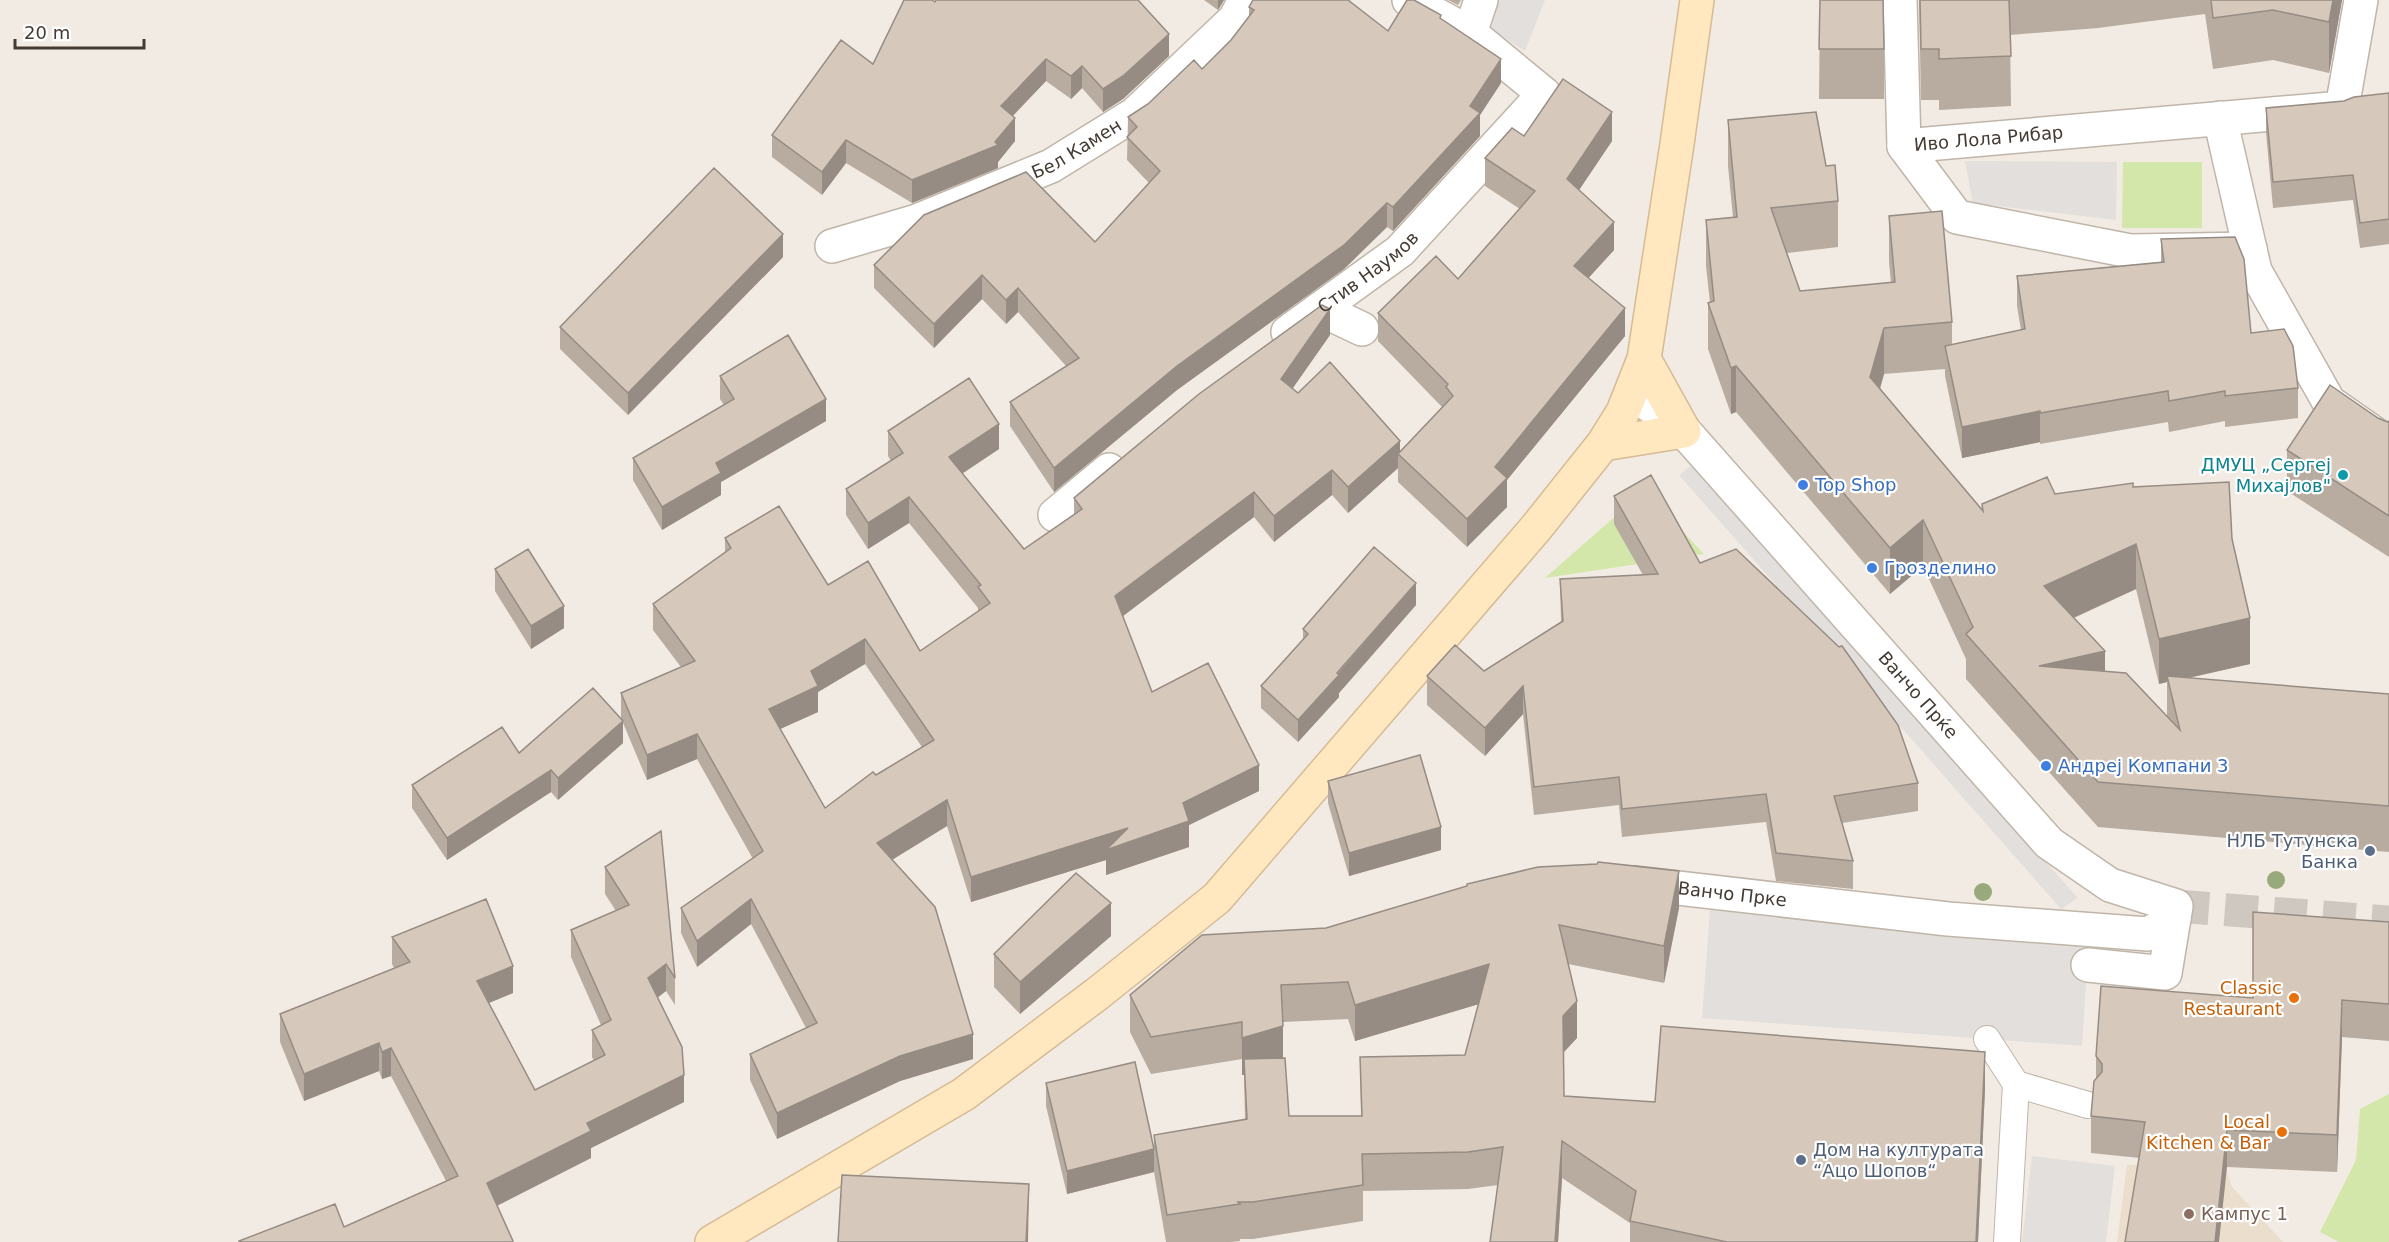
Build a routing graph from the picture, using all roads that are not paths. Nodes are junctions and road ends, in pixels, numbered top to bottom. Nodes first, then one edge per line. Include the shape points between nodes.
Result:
1 (1245, 0) edge
2 (1409, 0) edge
3 (1481, 0) edge
4 (1697, 0) edge
5 (1900, 0) edge
6 (2361, 0) edge
7 (1470, 33) junction
8 (2220, 118) junction
9 (1904, 146) junction
10 (832, 246) dead end
11 (2250, 249) junction
12 (1320, 309) junction
13 (1362, 329) dead end
14 (1263, 350) edge
15 (1644, 359) junction
16 (1628, 402) junction
17 (1684, 431) junction
18 (1604, 444) junction
19 (2389, 444) edge
20 (1135, 449) edge
21 (1055, 515) dead end
22 (1602, 880) edge
23 (2174, 919) junction
24 (2088, 965) dead end
25 (1987, 1039) dead end
26 (2016, 1084) junction
27 (2088, 1105) dead end
28 (711, 1242) edge
29 (2007, 1242) edge

1 - 10 street, Бел Камен via 1235,19 1135,114 1052,166 917,221
2 - 7 street
3 - 7 street
4 - 15 main road
5 - 9 street, Иво Лола Рибар
6 - 8 street, Иво Лола Рибар via 2342,108
7 - 12 street, Стив Наумов via 1544,94 1400,251
8 - 9 street, Иво Лола Рибар
8 - 11 street
9 - 11 street via 1957,217 2130,251
11 - 19 street via 2255,270 2328,402
12 - 13 street
12 - 14 street, Стив Наумов
15 - 16 main road
15 - 17 main road
16 - 17 street, Ванчо Прќе
16 - 18 main road
17 - 18 main road
17 - 23 street, Ванчо Прќе via 2049,843 2110,885 2176,906
18 - 28 main road via 1217,898 964,1094
20 - 21 street
22 - 23 street, Ванчо Прке via 1948,919 2148,934
23 - 24 street via 2165,973
25 - 26 lane
26 - 27 lane
26 - 29 lane

